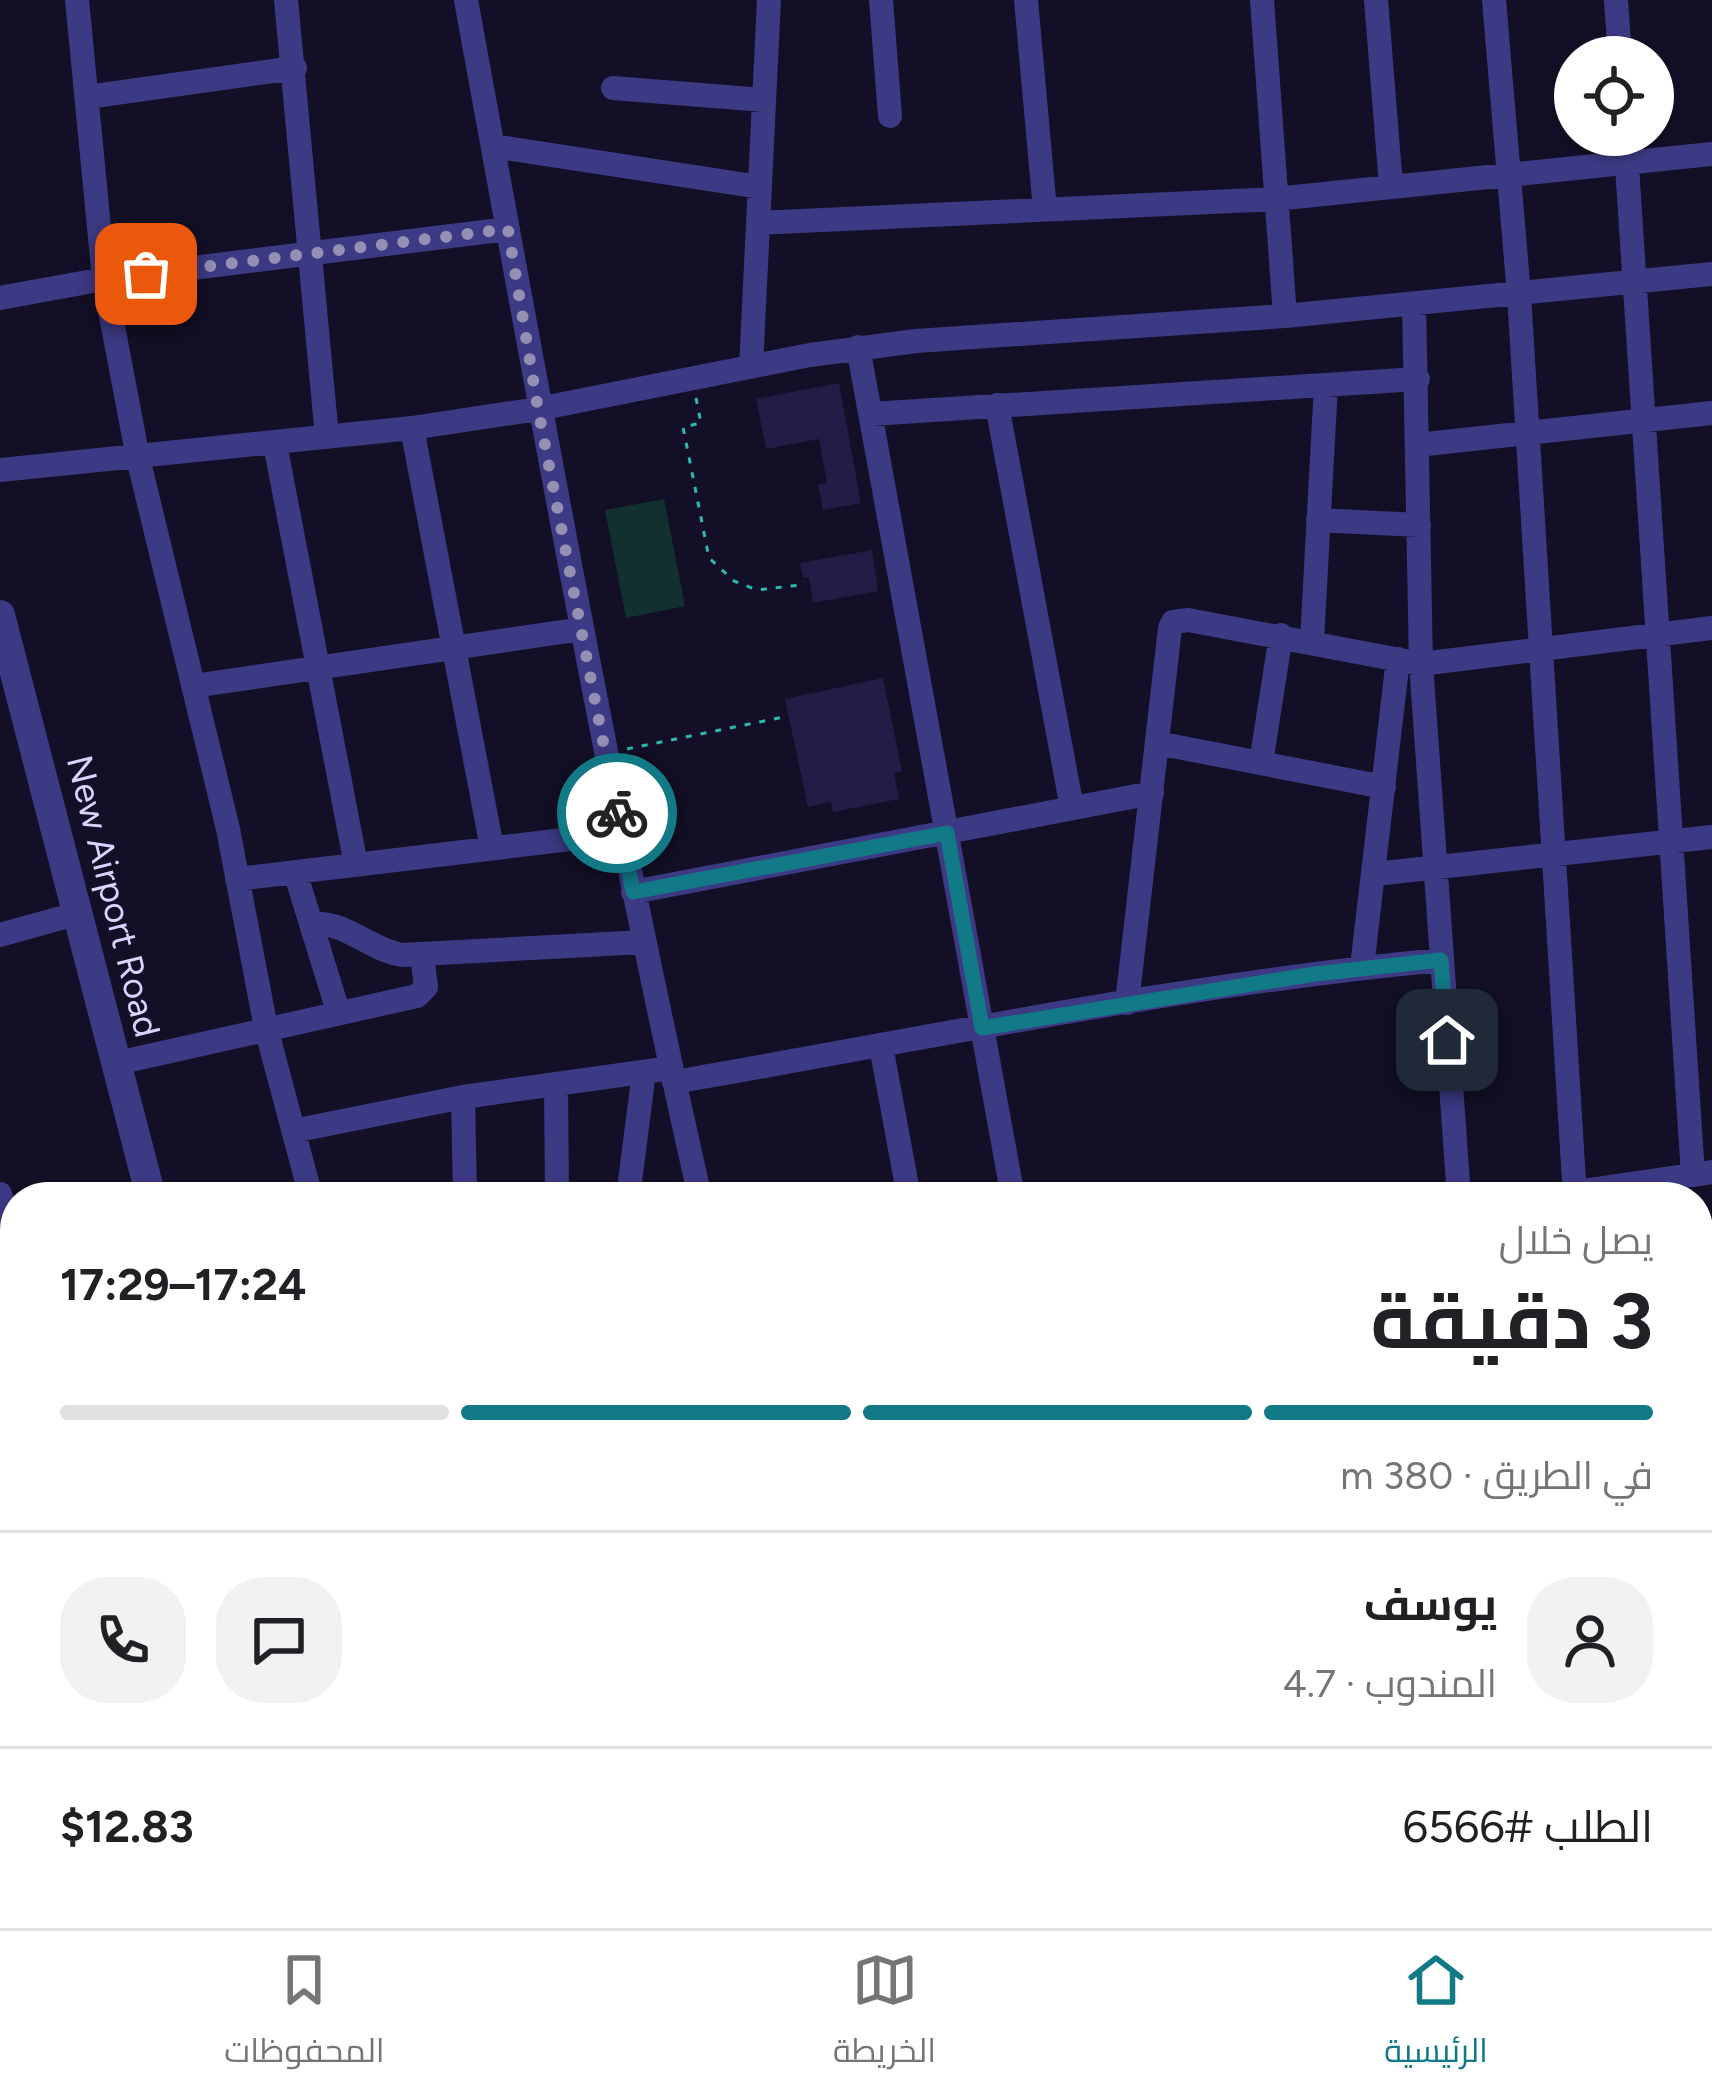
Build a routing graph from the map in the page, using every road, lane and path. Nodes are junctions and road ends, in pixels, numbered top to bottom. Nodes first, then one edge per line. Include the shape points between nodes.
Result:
1 (76, 0) edge
2 (286, 0) edge
3 (466, 0) edge
4 (769, 0) edge
5 (881, 0) edge
6 (1026, 0) edge
7 (1262, 0) edge
8 (1376, 0) edge
9 (1494, 0) edge
10 (1616, 0) edge
11 (1619, 36) edge
12 (295, 68) junction
13 (613, 88) dead end
14 (87, 98) junction
15 (764, 100) junction
16 (890, 116) dead end
17 (493, 146) junction
18 (1712, 154) edge
19 (1626, 156) edge
20 (1627, 163) junction
21 (1509, 174) junction
22 (1391, 186) junction
23 (760, 187) junction
24 (1275, 199) junction
25 (1045, 210) junction
26 (758, 223) junction
27 (508, 229) junction
28 (312, 251) junction
29 (1712, 274) edge
30 (104, 279) junction
31 (1635, 284) junction
32 (1519, 295) junction
33 (0, 298) edge
34 (1414, 304) junction
35 (1285, 316) junction
36 (858, 347) junction
37 (751, 367) junction
38 (1418, 379) junction
39 (1326, 385) junction
40 (997, 406) junction
41 (538, 409) junction
42 (871, 413) junction
43 (1712, 413) edge
44 (1645, 420) junction
45 (701, 423) dead end
46 (412, 428) junction
47 (1528, 433) junction
48 (327, 437) junction
49 (275, 444) junction
50 (1418, 445) junction
51 (138, 458) junction
52 (0, 470) edge
53 (1318, 520) junction
54 (1419, 525) junction
55 (800, 585) dead end
56 (0, 615) edge
57 (1712, 628) edge
58 (582, 629) junction
59 (1659, 634) junction
60 (1280, 635) junction
61 (1312, 641) junction
62 (454, 648) junction
63 (1542, 649) junction
64 (1410, 662) junction
65 (319, 668) junction
66 (7, 670) edge
67 (194, 686) junction
68 (784, 718) dead end
69 (1157, 743) junction
70 (605, 754) junction
71 (1261, 763) junction
72 (1384, 787) junction
73 (1152, 793) junction
74 (1072, 808) junction
75 (621, 832) junction
76 (947, 833) junction
77 (1712, 838) edge
78 (1673, 842) junction
79 (492, 848) junction
80 (1554, 855) junction
81 (356, 865) junction
82 (1433, 868) junction
83 (295, 872) junction
84 (1375, 874) junction
85 (237, 879) junction
86 (633, 892) junction
87 (80, 913) junction
88 (311, 924) junction
89 (0, 935) edge
90 (644, 942) junction
91 (422, 956) junction
92 (1441, 960) junction
93 (1362, 968) junction
94 (1127, 1003) junction
95 (338, 1011) junction
96 (266, 1028) junction
97 (982, 1028) junction
98 (881, 1046) junction
99 (117, 1063) junction
100 (644, 1072) junction
101 (673, 1075) junction
102 (556, 1084) junction
103 (463, 1097) junction
104 (293, 1131) junction
105 (1702, 1174) edge
106 (147, 1182) edge
107 (307, 1182) edge
108 (466, 1182) edge
109 (556, 1182) edge
110 (630, 1182) edge
111 (697, 1182) edge
112 (906, 1182) edge
113 (1010, 1182) edge
114 (1458, 1182) edge
115 (1574, 1182) edge
116 (1651, 1182) edge

1 - 14 street
2 - 12 street
3 - 17 street
4 - 15 street
5 - 16 street
6 - 25 street
7 - 24 street
8 - 22 street
9 - 21 street
10 - 11 street
12 - 14 street
12 - 28 street
13 - 15 street
14 - 30 street
15 - 23 street
17 - 23 street
17 - 27 street
18 - 20 street
19 - 20 street
20 - 21 street
20 - 31 street
21 - 22 street
21 - 32 street
22 - 24 street
23 - 26 street
24 - 25 street
24 - 35 street
25 - 26 street
26 - 37 street
27 - 28 street
27 - 41 street
28 - 30 street
28 - 48 street
29 - 31 street
30 - 33 street
30 - 51 street
31 - 32 street
31 - 44 street
32 - 34 street
32 - 47 street
34 - 35 street
34 - 38 street
35 - 36 street
36 - 37 street
36 - 42 street
37 - 41 street
38 - 39 street
38 - 50 street
39 - 40 street
39 - 53 street
40 - 42 street
40 - 74 street
41 - 46 street
41 - 58 street
42 - 76 street
43 - 44 street
44 - 47 street
44 - 59 street
45 - 55 path via 683,428 709,558 749,588
46 - 48 street
46 - 62 street
47 - 50 street
47 - 63 street
48 - 49 street
49 - 51 street
49 - 65 street
50 - 54 street
51 - 52 street
51 - 67 street
53 - 54 street
53 - 61 street
54 - 64 street
56 - 66 street, New Airport Road
57 - 59 street
58 - 62 street
58 - 70 street
59 - 63 street
59 - 78 street
60 - 61 street
60 - 69 street via 1173,622
60 - 71 street
61 - 64 street
62 - 65 street
62 - 79 street
63 - 64 street
63 - 80 street
64 - 72 street
64 - 82 street
65 - 67 street
65 - 81 street
66 - 87 street, New Airport Road
67 - 85 street
68 - 70 path
69 - 71 street
69 - 73 street
70 - 75 street
71 - 72 street
72 - 84 street
73 - 74 street
73 - 94 street
74 - 76 street
75 - 79 street
75 - 86 street
76 - 86 street
76 - 97 street
77 - 78 street
78 - 80 street
78 - 105 street
79 - 81 street
80 - 82 street
80 - 115 street
81 - 83 street
82 - 84 street
82 - 92 street
83 - 85 street
83 - 88 street
84 - 93 street
85 - 96 street
86 - 90 street
87 - 89 street
87 - 99 street, New Airport Road
88 - 91 street
88 - 95 street
90 - 91 street
90 - 101 street
91 - 95 street via 424,992
92 - 93 street
92 - 114 street
93 - 94 street
94 - 97 street
95 - 96 street
96 - 99 street
96 - 104 street
97 - 98 street
97 - 113 street
98 - 101 street
98 - 112 street
99 - 106 street, New Airport Road
100 - 101 street
100 - 102 street
100 - 110 street
101 - 111 street
102 - 103 street
102 - 109 street
103 - 104 street
103 - 108 street
104 - 107 street
105 - 116 street

